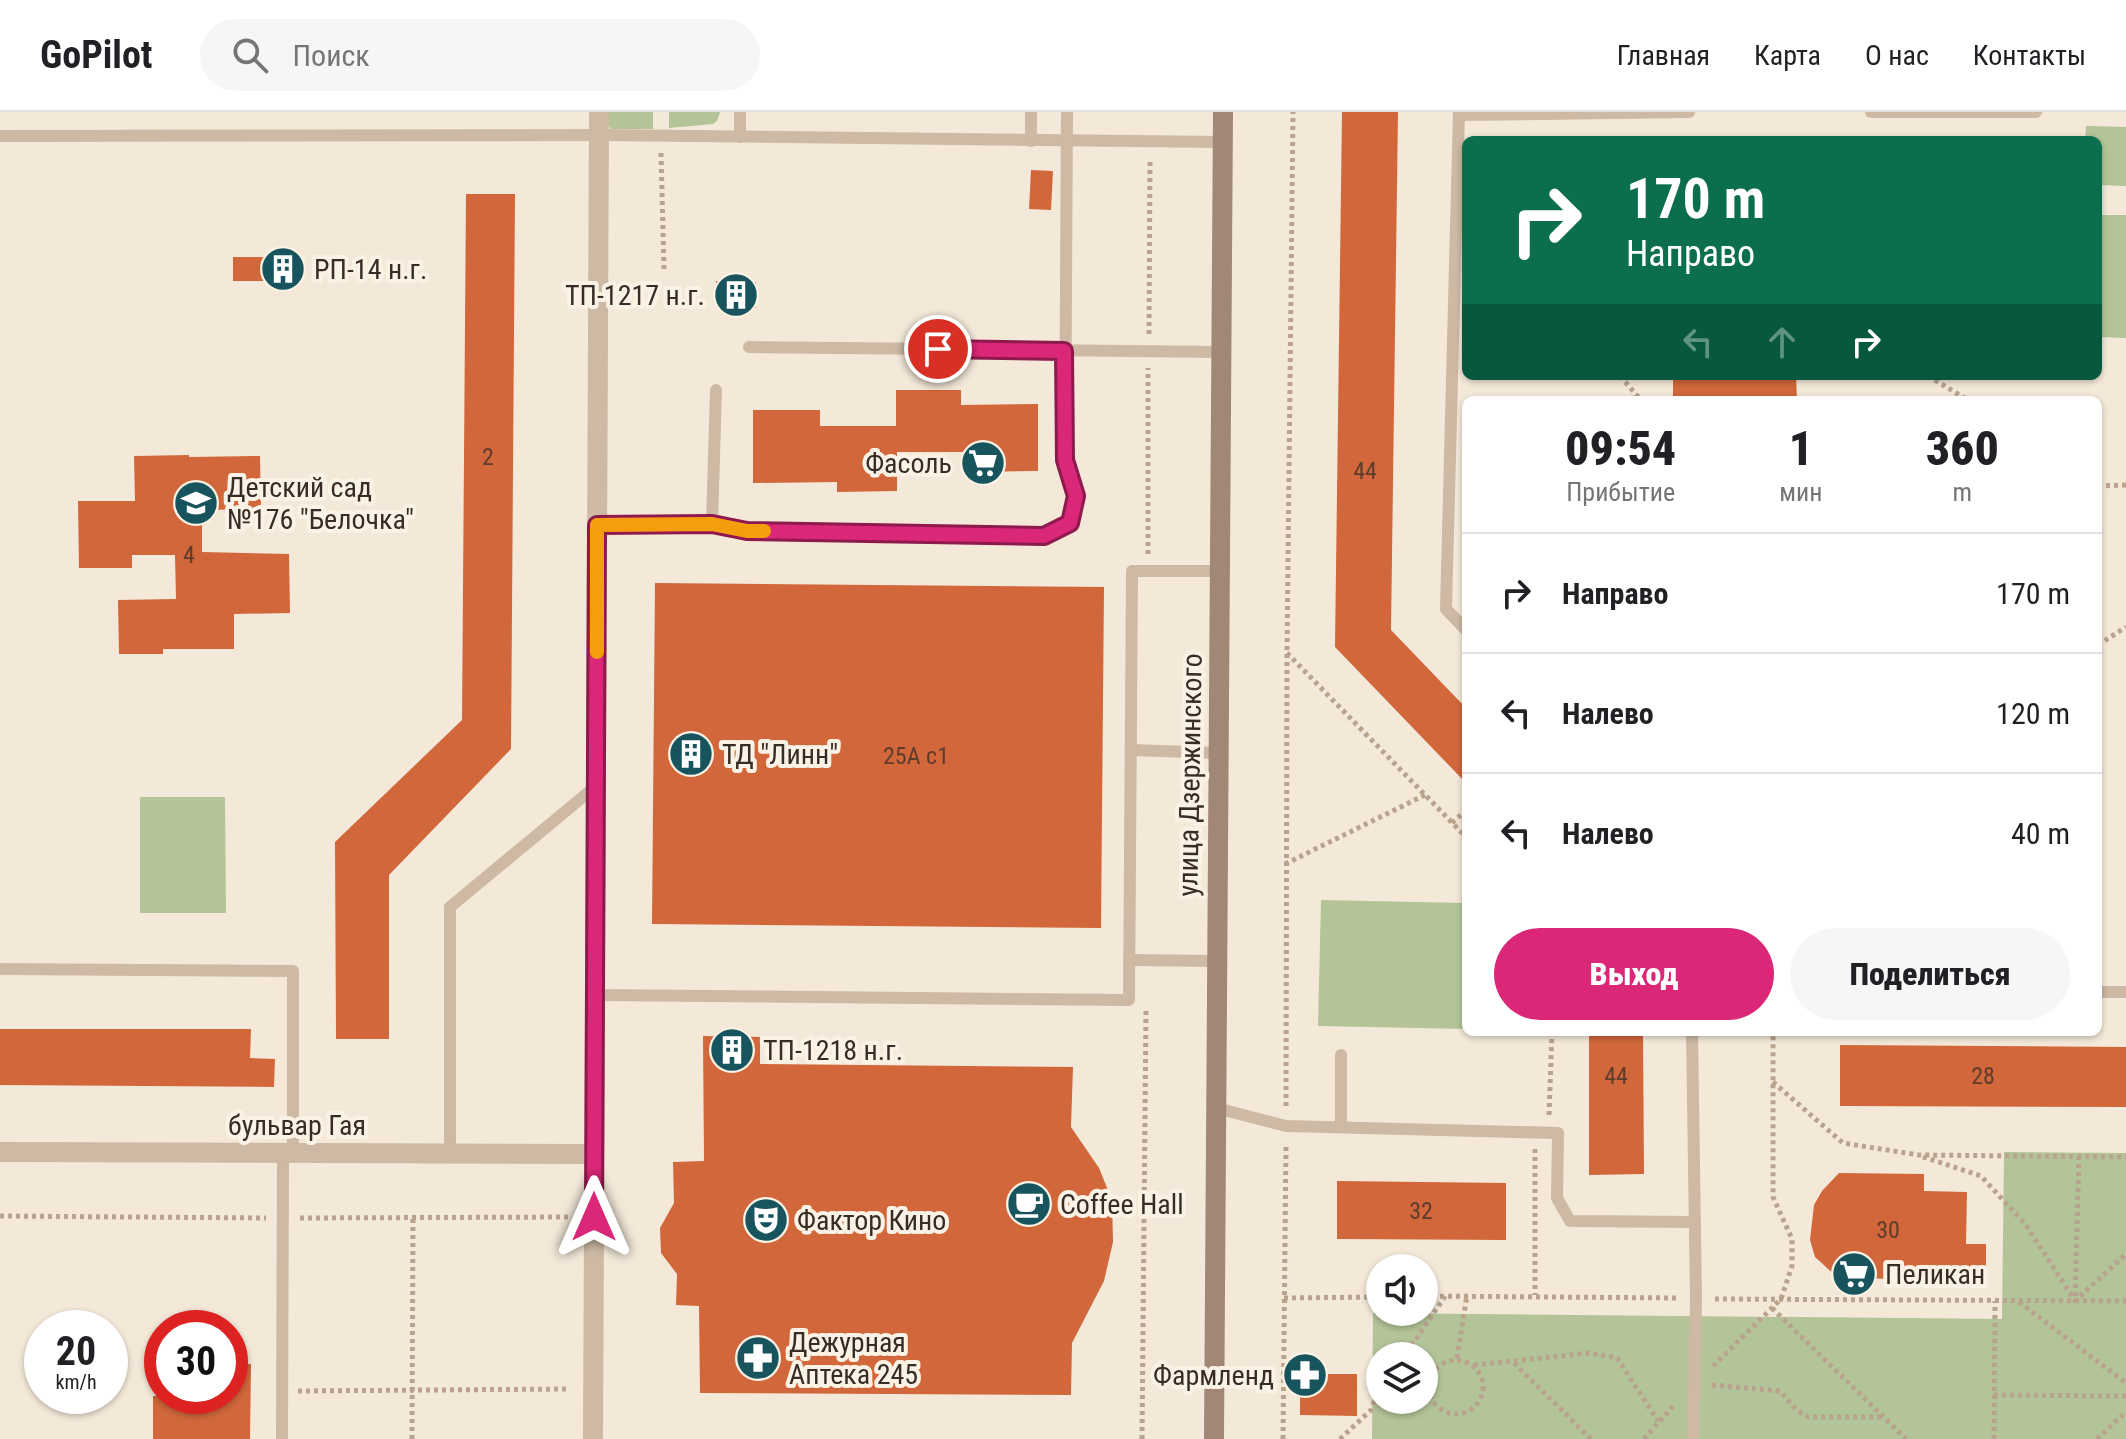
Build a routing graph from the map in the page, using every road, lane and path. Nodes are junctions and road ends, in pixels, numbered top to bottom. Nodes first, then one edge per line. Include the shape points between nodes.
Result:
1 (599, 112) edge
2 (740, 112) edge
3 (1031, 112) edge
4 (1067, 112) edge
5 (1223, 112) edge
6 (1293, 112) edge
7 (1689, 112) edge
8 (1871, 112) edge
9 (2036, 112) edge
10 (1459, 113) edge
11 (599, 135) junction
12 (0, 136) edge
13 (660, 136) junction
14 (740, 137) junction
15 (1031, 141) junction
16 (1067, 141) junction
17 (1223, 142) junction
18 (664, 269) dead end
19 (749, 347) dead end
20 (1064, 351) junction
21 (1221, 352) junction
22 (1624, 380) edge
23 (1935, 380) edge
24 (716, 390) dead end
25 (1638, 396) edge
26 (1961, 396) edge
27 (2126, 485) edge
28 (2102, 486) edge
29 (712, 524) junction
30 (597, 525) junction
31 (1220, 571) junction
32 (1462, 626) edge
33 (2126, 627) edge
34 (2102, 642) edge
35 (1287, 653) junction
36 (1131, 750) junction
37 (1218, 753) junction
38 (596, 786) junction
39 (1425, 795) junction
40 (1462, 814) edge
41 (1452, 823) junction
42 (1462, 833) edge
43 (1285, 864) junction
44 (1129, 960) junction
45 (1216, 961) junction
46 (0, 969) edge
47 (2102, 992) edge
48 (2126, 992) edge
49 (595, 995) junction
50 (1692, 1036) edge
51 (1773, 1036) edge
52 (1341, 1055) dead end
53 (1773, 1082) junction
54 (1216, 1108) junction
55 (1286, 1126) junction
56 (1341, 1127) junction
57 (0, 1152) edge
58 (288, 1153) junction
59 (450, 1153) junction
60 (594, 1154) junction
61 (1919, 1155) junction
62 (2079, 1156) junction
63 (2126, 1157) edge
64 (413, 1217) dead end
65 (1695, 1222) junction
66 (2126, 1254) edge
67 (1438, 1295) edge
68 (1446, 1295) junction
69 (1467, 1295) junction
70 (1366, 1297) edge
71 (1284, 1298) junction
72 (1696, 1299) junction
73 (1781, 1299) junction
74 (1995, 1301) junction
75 (2075, 1301) junction
76 (2126, 1301) edge
77 (2018, 1302) junction
78 (1772, 1308) dead end
79 (1414, 1342) edge
80 (1457, 1358) junction
81 (1513, 1363) junction
82 (1438, 1365) edge
83 (1474, 1365) junction
84 (2126, 1383) edge
85 (1694, 1385) junction
86 (413, 1389) junction
87 (569, 1389) dead end
88 (296, 1391) dead end
89 (1994, 1395) junction
90 (2126, 1396) edge
91 (1438, 1406) edge
92 (2126, 1412) edge
93 (1367, 1414) edge
94 (1883, 1417) junction
95 (1658, 1421) dead end
96 (282, 1439) edge
97 (412, 1439) edge
98 (593, 1439) edge
99 (1214, 1439) edge
100 (1283, 1439) edge
101 (1340, 1439) edge
102 (1591, 1439) edge
103 (1693, 1439) edge
104 (1906, 1439) edge
105 (1994, 1439) edge
106 (2097, 1439) edge

1 - 11 street
2 - 14 lane
3 - 15 lane
4 - 16 lane
5 - 17 main road, улица Дзержинского
6 - 35 path
7 - 10 lane
8 - 9 lane
10 - 32 lane via 1446,609
11 - 12 lane
11 - 13 lane
11 - 30 street
13 - 14 lane
13 - 18 path
14 - 15 lane
15 - 16 lane
16 - 17 lane
16 - 20 lane
17 - 21 main road, улица Дзержинского
19 - 20 lane
20 - 21 lane
20 - 29 lane via 1065,460 1076,496 1070,523 1044,536 747,531
21 - 31 main road, улица Дзержинского
22 - 25 path
23 - 26 path
24 - 29 lane
27 - 28 path
29 - 30 lane
30 - 38 street
31 - 36 lane via 1132,571
31 - 37 main road, улица Дзержинского
33 - 34 path
35 - 39 path
35 - 43 path
36 - 37 lane
36 - 44 lane
37 - 45 main road, улица Дзержинского
38 - 49 street
38 - 59 lane via 450,907
39 - 41 path
39 - 43 path
40 - 41 path
41 - 42 path
43 - 55 path
44 - 45 lane
44 - 49 lane via 1129,1000
45 - 54 main road, улица Дзержинского
46 - 58 lane via 293,971
47 - 48 lane
49 - 60 street
50 - 65 lane
51 - 53 path
52 - 56 lane
53 - 61 path via 1843,1143
53 - 73 path via 1773,1197 1792,1239 1792,1266
54 - 55 lane
54 - 99 main road, улица Дзержинского
55 - 56 lane
55 - 71 path
56 - 65 lane via 1558,1133 1557,1198 1570,1221
57 - 58 street, бульвар Гая
58 - 59 street, бульвар Гая
58 - 96 lane
59 - 60 street, бульвар Гая
60 - 98 street
61 - 62 path
61 - 75 path via 1981,1176 2026,1225
62 - 63 path
62 - 75 path
64 - 86 path
65 - 72 lane
66 - 75 path
67 - 68 path
68 - 69 path
68 - 79 path
69 - 72 path
69 - 80 path
70 - 71 path
71 - 100 path
72 - 73 path
72 - 85 lane
73 - 74 path
74 - 77 path
74 - 89 path
75 - 76 path
75 - 77 path
77 - 84 path
78 - 94 path
80 - 82 path
80 - 83 path
81 - 83 path
81 - 95 path via 1589,1353 1617,1358
81 - 102 path
83 - 91 path via 1484,1382 1481,1401 1466,1413 1447,1413
85 - 94 path via 1780,1391 1808,1417
85 - 103 lane
86 - 87 path
86 - 88 path
86 - 97 path
89 - 90 path
89 - 105 path
92 - 106 path
93 - 101 path
94 - 104 path

